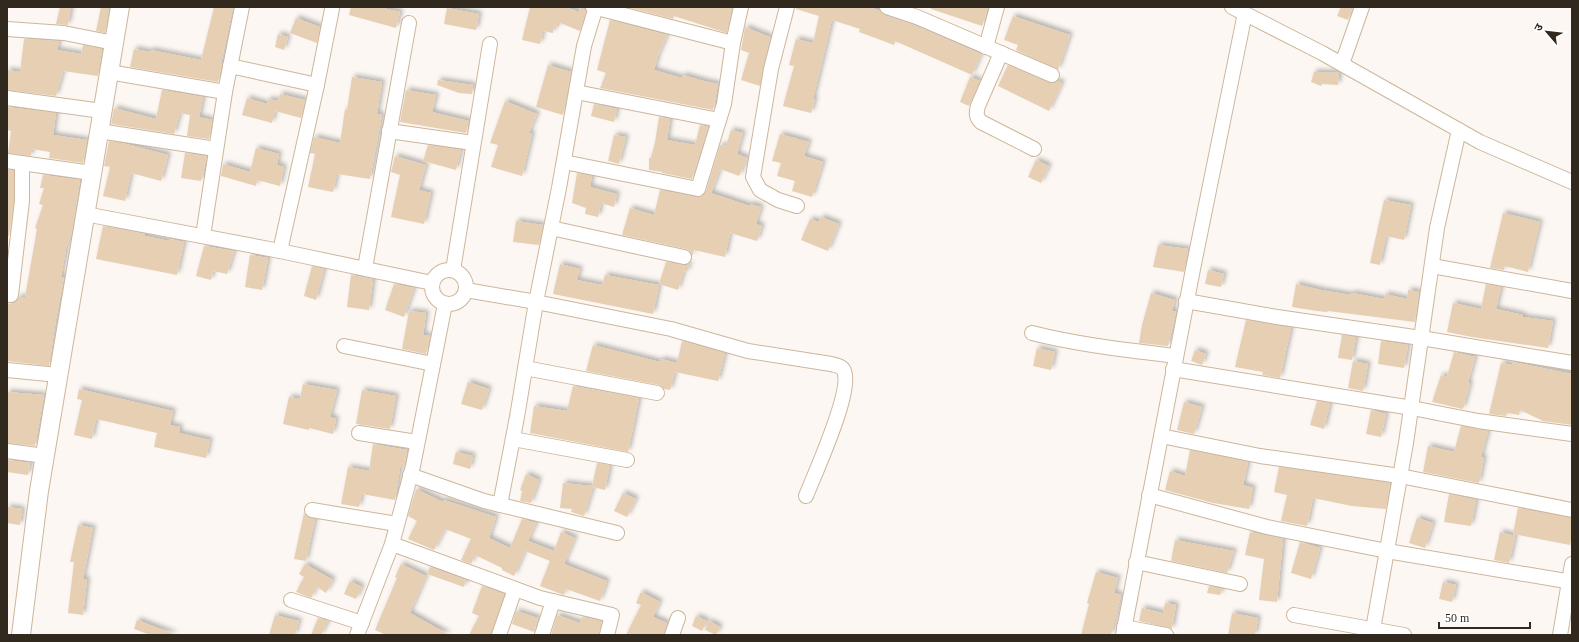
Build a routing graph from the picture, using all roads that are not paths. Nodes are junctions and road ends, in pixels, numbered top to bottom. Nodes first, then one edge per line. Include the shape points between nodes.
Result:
1 (120, 7) edge
2 (242, 7) edge
3 (595, 7) edge
4 (741, 7) edge
5 (787, 7) edge
6 (887, 7) edge
7 (997, 7) edge
8 (1362, 7) edge
9 (332, 8) dead end
10 (1238, 10) edge
11 (409, 23) dead end
12 (7, 29) edge
13 (114, 43) junction
14 (733, 43) junction
15 (490, 44) dead end
16 (986, 47) junction
17 (1001, 53) junction
18 (1342, 64) junction
19 (230, 66) junction
20 (109, 72) junction
21 (1052, 75) dead end
22 (317, 85) junction
23 (224, 92) junction
24 (576, 92) junction
25 (7, 98) edge
26 (102, 111) junction
27 (719, 120) junction
28 (1459, 130) junction
29 (99, 131) junction
30 (389, 131) junction
31 (474, 143) junction
32 (216, 149) junction
33 (1034, 149) dead end
34 (7, 161) edge
35 (564, 162) junction
36 (22, 163) junction
37 (92, 172) junction
38 (1572, 182) edge
39 (797, 206) dead end
40 (85, 214) junction
41 (551, 228) junction
42 (13, 232) edge
43 (202, 236) junction
44 (280, 251) junction
45 (684, 257) dead end
46 (1432, 266) junction
47 (365, 268) junction
48 (453, 270) junction
49 (432, 283) junction
50 (466, 290) junction
51 (1572, 291) edge
52 (7, 295) edge
53 (1186, 301) junction
54 (536, 302) junction
55 (445, 304) junction
56 (1032, 333) dead end
57 (1422, 338) junction
58 (344, 346) dead end
59 (1175, 362) junction
60 (1572, 363) edge
61 (433, 364) junction
62 (525, 368) junction
63 (7, 370) edge
64 (58, 375) junction
65 (657, 393) dead end
66 (1412, 408) junction
67 (359, 433) dead end
68 (1572, 434) edge
69 (1161, 436) junction
70 (513, 439) junction
71 (417, 442) junction
72 (7, 451) edge
73 (44, 456) junction
74 (627, 460) dead end
75 (410, 474) junction
76 (1400, 476) junction
77 (1149, 495) junction
78 (806, 496) dead end
79 (500, 505) junction
80 (312, 510) dead end
81 (1572, 510) edge
82 (397, 524) junction
83 (617, 533) dead end
84 (392, 544) junction
85 (1387, 551) junction
86 (1136, 562) junction
87 (1572, 564) edge
88 (1571, 582) edge
89 (1240, 584) dead end
90 (515, 589) junction
91 (291, 600) dead end
92 (553, 601) junction
93 (1294, 615) dead end
94 (678, 618) dead end
95 (359, 629) edge
96 (1123, 631) edge
97 (1372, 632) edge
98 (24, 634) edge
99 (499, 635) edge
100 (542, 635) edge
101 (607, 635) edge
102 (672, 635) edge
103 (1166, 635) edge
104 (1404, 635) edge
105 (1560, 635) edge

1 - 13 street
2 - 19 street
3 - 14 street
3 - 24 street via 584,46
4 - 14 street
5 - 39 street via 771,69 753,177 760,190 778,200
6 - 16 street
7 - 16 street
8 - 18 street
9 - 22 street
10 - 18 street
10 - 53 street
11 - 30 street
12 - 13 street via 64,33
13 - 20 street
14 - 27 street via 724,104
15 - 31 street
16 - 17 street
17 - 21 street
17 - 33 street via 978,106 978,118 981,122
18 - 28 street
19 - 22 street
19 - 23 street
20 - 23 street
20 - 26 street
22 - 44 street
23 - 32 street
24 - 27 street
24 - 35 street
25 - 26 street
26 - 29 street
27 - 35 street via 698,189
28 - 38 street via 1480,142
28 - 46 street via 1437,228
29 - 32 street
29 - 37 street
30 - 31 street
30 - 47 street
31 - 48 street
32 - 43 street
34 - 36 street
35 - 41 street
36 - 37 street
36 - 42 street via 22,201
37 - 40 street
40 - 43 street
40 - 64 street
41 - 45 street
41 - 54 street
42 - 52 street via 11,295
43 - 44 street
44 - 47 street
46 - 51 street
46 - 57 street
47 - 49 street
48 - 49 street via 442,271
48 - 50 street via 462,275
49 - 55 street via 436,298
50 - 54 street
50 - 55 street via 464,296 456,303
53 - 57 street
53 - 59 street
54 - 62 street
54 - 78 street via 671,329 748,351 842,368 845,385 837,418
55 - 61 street
56 - 59 street
57 - 60 street
57 - 66 street
58 - 61 street
59 - 66 street
59 - 69 street
61 - 71 street
62 - 65 street
62 - 70 street
63 - 64 street
64 - 73 street
66 - 68 street via 1478,421
66 - 76 street
67 - 71 street
69 - 76 street via 1260,456
69 - 77 street
70 - 74 street
70 - 79 street
71 - 75 street
72 - 73 street
73 - 98 street
75 - 79 street
75 - 82 street
76 - 81 street
76 - 85 street
77 - 85 street via 1268,527
77 - 86 street
79 - 83 street
80 - 82 street
82 - 84 street
84 - 90 street
84 - 95 street
85 - 88 street
85 - 97 street
86 - 89 street
86 - 96 street
87 - 88 street
88 - 105 street
90 - 92 street
90 - 99 street
91 - 95 street
92 - 100 street
92 - 101 street via 612,615
93 - 97 street
94 - 102 street
96 - 103 street
97 - 104 street

